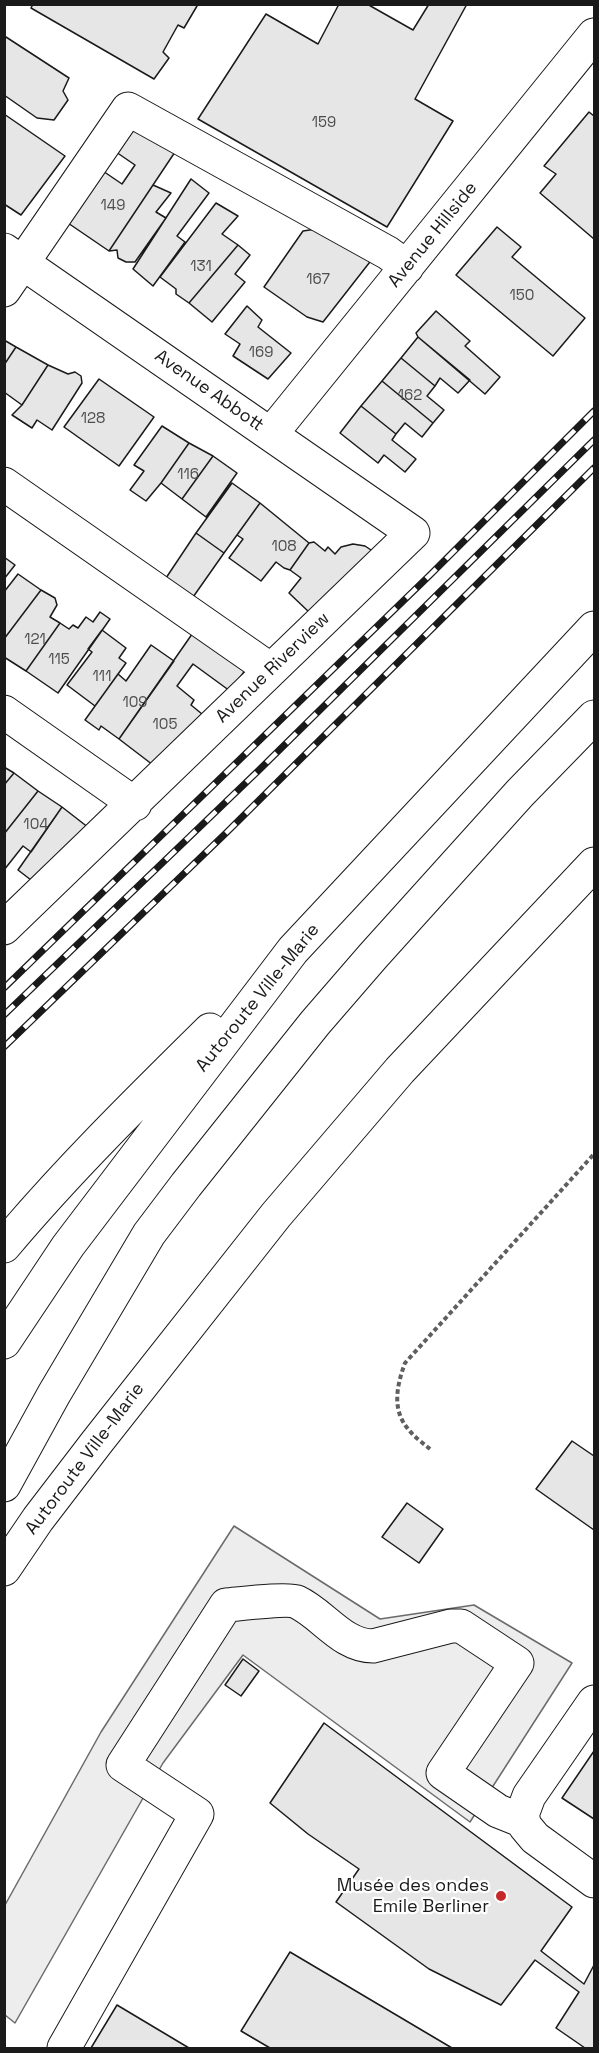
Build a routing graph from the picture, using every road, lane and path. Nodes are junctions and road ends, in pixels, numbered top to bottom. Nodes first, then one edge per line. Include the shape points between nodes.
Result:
1 (594, 35) edge
2 (14, 257) edge
3 (407, 267) junction
4 (4, 290) edge
5 (271, 434) junction
6 (4, 484) edge
7 (413, 533) joint
8 (594, 628) edge
9 (271, 670) junction
10 (4, 712) edge
11 (594, 717) edge
12 (135, 804) junction
13 (594, 864) edge
14 (4, 928) edge
15 (293, 950) junction
16 (594, 1154) edge
17 (4, 1246) edge
18 (4, 1342) edge
19 (430, 1449) dead end
20 (4, 1485) edge
21 (4, 1569) edge
22 (594, 1702) edge
23 (523, 1821) junction
24 (594, 1881) edge
25 (64, 2049) edge

1 - 3 main road, Avenue Hillside
2 - 3 main road via 128,109
2 - 4 main road
2 - 5 main road, Avenue Abbott
3 - 5 main road, Avenue Hillside
5 - 7 main road, Avenue Abbott
6 - 9 main road
7 - 9 main road, Avenue Riverview
8 - 15 main road, Autoroute Ville-Marie
9 - 12 main road, Avenue Riverview
10 - 12 main road
11 - 20 main road via 520,793 315,1023 186,1185 149,1234
12 - 14 main road, Avenue Riverview
13 - 21 main road, Autoroute Ville-Marie via 400,1070 276,1215 38,1519
15 - 17 main road via 119,1120
15 - 18 main road, Autoroute Ville-Marie via 68,1246
16 - 19 path via 405,1363 397,1387 398,1407 408,1430
22 - 23 main road via 529,1796
23 - 24 main road via 535,1838
23 - 25 main road via 498,1811 443,1773 517,1663 462,1626 366,1646 354,1642 295,1600 226,1605 123,1765 197,1814

